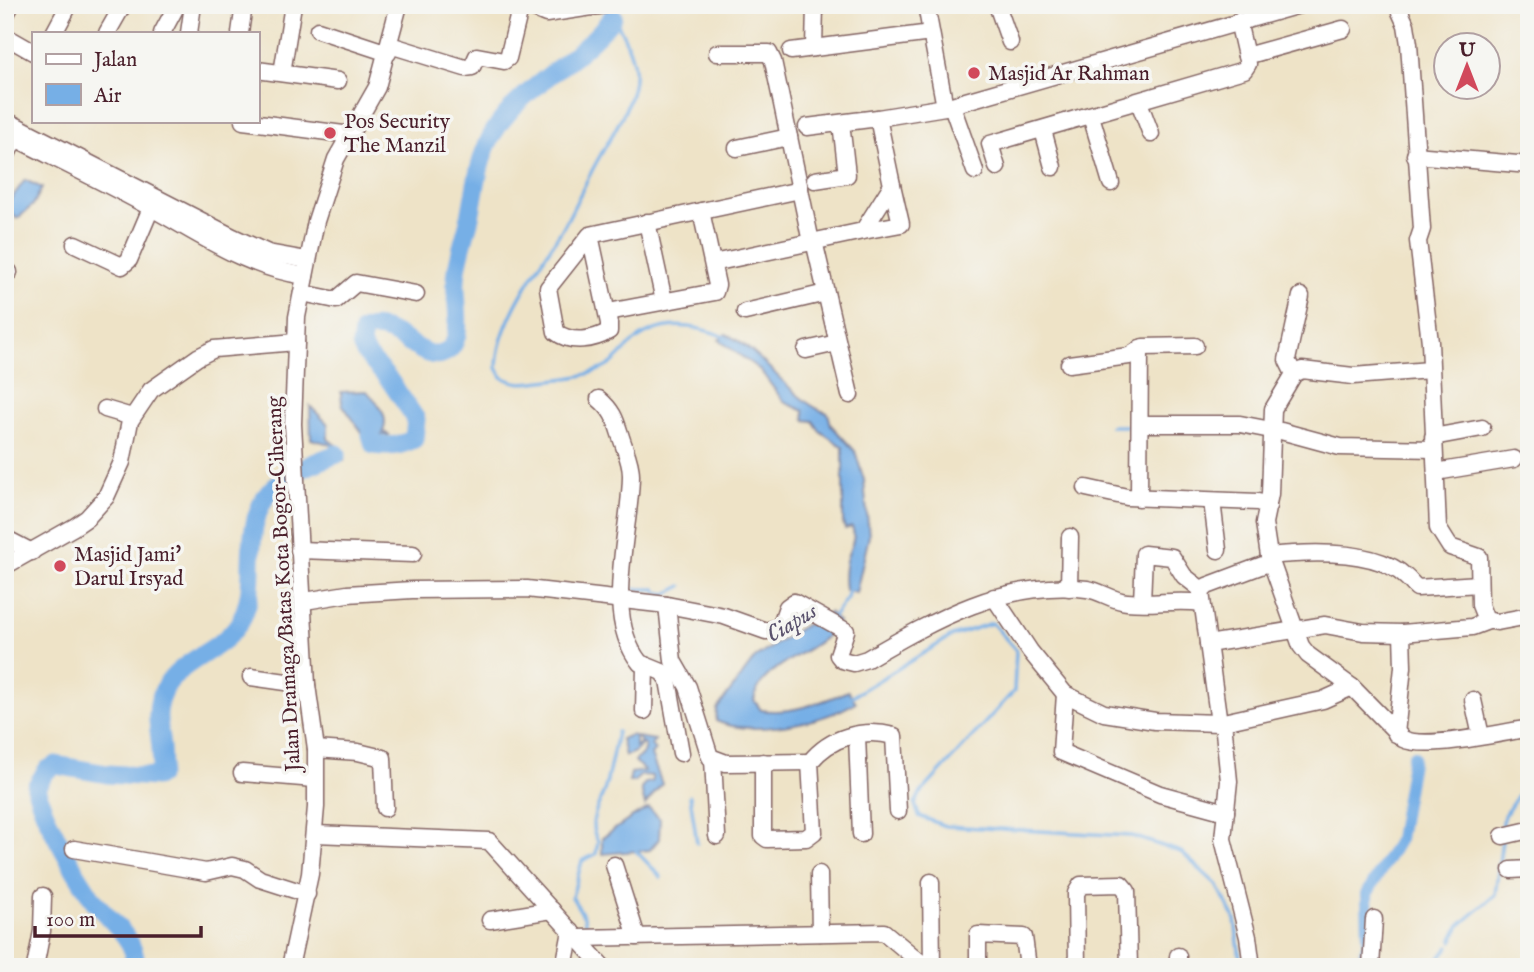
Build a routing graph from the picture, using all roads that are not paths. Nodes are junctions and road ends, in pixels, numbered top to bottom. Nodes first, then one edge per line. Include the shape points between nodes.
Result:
1 (11, 5) edge
2 (69, 5) edge
3 (123, 5) edge
4 (193, 5) edge
5 (244, 5) edge
6 (293, 5) edge
7 (399, 5) edge
8 (523, 5) edge
9 (815, 5) edge
10 (926, 5) edge
11 (997, 5) edge
12 (1299, 5) edge
13 (1396, 5) edge
14 (602, 6) edge
15 (169, 8) edge
16 (5, 16) edge
17 (1238, 21) junction
18 (1343, 29) dead end
19 (318, 30) dead end
20 (55, 32) edge
21 (108, 32) edge
22 (162, 32) edge
23 (189, 32) edge
24 (240, 32) edge
25 (931, 33) junction
26 (5, 36) edge
27 (1010, 42) dead end
28 (814, 48) junction
29 (389, 49) junction
30 (32, 50) edge
31 (791, 51) dead end
32 (717, 53) dead end
33 (1246, 56) junction
34 (259, 70) edge
35 (282, 73) junction
36 (338, 81) dead end
37 (1139, 102) junction
38 (948, 106) junction
39 (1091, 116) junction
40 (878, 118) junction
41 (5, 120) edge
42 (251, 122) edge
43 (841, 123) junction
44 (807, 127) dead end
45 (1043, 130) junction
46 (1151, 134) dead end
47 (351, 135) junction
48 (10, 136) edge
49 (789, 138) junction
50 (737, 148) dead end
51 (1415, 155) junction
52 (5, 159) edge
53 (1529, 165) edge
54 (997, 167) dead end
55 (1053, 167) dead end
56 (975, 172) dead end
57 (815, 180) dead end
58 (1111, 183) dead end
59 (892, 185) junction
60 (800, 190) junction
61 (154, 202) junction
62 (701, 211) junction
63 (647, 222) junction
64 (863, 230) junction
65 (590, 235) junction
66 (812, 241) junction
67 (75, 244) dead end
68 (712, 263) junction
69 (304, 276) junction
70 (826, 293) junction
71 (416, 294) dead end
72 (1301, 296) dead end
73 (664, 301) junction
74 (608, 312) junction
75 (745, 312) dead end
76 (296, 342) junction
77 (837, 343) junction
78 (1195, 346) dead end
79 (1140, 348) junction
80 (806, 350) dead end
81 (1069, 364) dead end
82 (1430, 370) junction
83 (1294, 374) junction
84 (850, 395) dead end
85 (599, 399) dead end
86 (105, 409) dead end
87 (132, 417) junction
88 (1141, 424) junction
89 (1482, 429) dead end
90 (1276, 430) junction
91 (1434, 443) junction
92 (1514, 459) dead end
93 (1436, 472) junction
94 (1086, 488) dead end
95 (1139, 498) junction
96 (1212, 501) junction
97 (1268, 506) junction
98 (1070, 537) dead end
99 (5, 538) edge
100 (299, 550) junction
101 (1218, 550) dead end
102 (32, 552) junction
103 (413, 554) dead end
104 (1270, 559) junction
105 (5, 566) edge
106 (1479, 584) junction
107 (1069, 588) junction
108 (1202, 596) junction
109 (994, 597) junction
110 (621, 600) junction
111 (305, 601) junction
112 (1142, 602) junction
113 (667, 605) junction
114 (1529, 616) edge
115 (1488, 621) junction
116 (1296, 629) junction
117 (1402, 633) junction
118 (1208, 644) junction
119 (645, 667) junction
120 (251, 677) dead end
121 (307, 685) junction
122 (1352, 687) junction
123 (1065, 694) junction
124 (1473, 700) dead end
125 (644, 711) dead end
126 (1221, 722) junction
127 (1529, 728) edge
128 (1396, 734) junction
129 (857, 736) junction
130 (1480, 736) junction
131 (316, 749) junction
132 (681, 754) dead end
133 (713, 759) junction
134 (763, 762) junction
135 (810, 762) junction
136 (242, 773) dead end
137 (314, 779) junction
138 (385, 808) dead end
139 (898, 811) dead end
140 (1226, 812) junction
141 (1529, 830) edge
142 (315, 834) junction
143 (861, 834) dead end
144 (717, 836) dead end
145 (1503, 836) dead end
146 (74, 849) dead end
147 (614, 865) dead end
148 (1529, 869) edge
149 (1511, 870) dead end
150 (819, 874) dead end
151 (931, 882) dead end
152 (307, 894) junction
153 (43, 896) dead end
154 (552, 909) junction
155 (1374, 919) dead end
156 (490, 920) dead end
157 (820, 933) junction
158 (574, 934) junction
159 (637, 937) junction
160 (35, 967) edge
161 (290, 967) edge
162 (564, 967) edge
163 (603, 967) edge
164 (926, 967) edge
165 (932, 967) edge
166 (978, 967) edge
167 (1028, 967) edge
168 (1077, 967) edge
169 (1129, 967) edge
170 (1252, 967) edge
171 (1371, 967) edge

1 - 16 street
2 - 20 street
3 - 21 street
4 - 23 street
5 - 24 street
6 - 35 street
7 - 29 street, Jalan Dramaga/Batas Kota Bogor–Ciherang
8 - 14 street via 546,14
8 - 29 street via 504,61 477,56 472,67 465,68
9 - 28 street
10 - 25 street
11 - 27 street
12 - 17 street
13 - 51 street via 1408,33
15 - 22 street
17 - 33 street
17 - 38 street
18 - 33 street
19 - 29 street
25 - 28 street
25 - 38 street
26 - 30 street
28 - 31 street
29 - 47 street, Jalan Dramaga/Batas Kota Bogor–Ciherang via 377,87
32 - 49 street via 769,53
33 - 37 street via 1244,71
34 - 35 street
35 - 36 street
37 - 39 street
37 - 46 street
38 - 40 street
38 - 56 street
39 - 45 street
39 - 58 street
40 - 43 street
40 - 59 street
41 - 61 street
42 - 47 street
43 - 44 street
43 - 57 street via 848,174
45 - 54 street via 990,144
45 - 55 street
47 - 69 street, Jalan Dramaga/Batas Kota Bogor–Ciherang via 337,159 316,221
48 - 52 street
48 - 61 street
49 - 50 street
49 - 60 street
51 - 53 street
51 - 82 street
59 - 64 street
59 - 64 street via 901,224
60 - 62 street
60 - 66 street
61 - 67 street via 131,256 122,266
61 - 69 street via 233,237
62 - 63 street
62 - 68 street
63 - 65 street
63 - 73 street
64 - 66 street
65 - 74 street
65 - 74 street via 548,288 556,332 580,340 600,336 609,331
66 - 68 street
66 - 70 street
68 - 73 street via 715,292
69 - 71 street via 336,300 356,284
69 - 76 street, Jalan Dramaga/Batas Kota Bogor–Ciherang
70 - 75 street
70 - 77 street
72 - 83 street via 1287,360
73 - 74 street
76 - 87 street via 205,352 145,395
76 - 100 street, Jalan Dramaga/Batas Kota Bogor–Ciherang via 293,403
77 - 80 street
77 - 84 street
78 - 79 street
79 - 81 street via 1129,356
79 - 88 street
82 - 83 street via 1353,376 1303,370
82 - 91 street
83 - 90 street via 1273,409
85 - 110 street via 615,417 631,471
86 - 87 street
87 - 102 street via 118,475 106,497 88,518
88 - 90 street via 1240,424
88 - 95 street
89 - 91 street
90 - 91 street via 1340,447
90 - 97 street
91 - 93 street
92 - 93 street
93 - 106 street via 1440,534 1455,549 1478,555
94 - 95 street
95 - 96 street
96 - 97 street
96 - 101 street
97 - 104 street via 1263,533
98 - 107 street
99 - 102 street
100 - 103 street
100 - 111 street, Jalan Dramaga/Batas Kota Bogor–Ciherang
102 - 105 street
104 - 106 street via 1327,554 1377,561 1404,575 1417,588
104 - 108 street
104 - 116 street
106 - 115 street via 1481,609
107 - 109 street
107 - 112 street
108 - 112 street
108 - 112 street via 1172,557 1144,554
108 - 118 street
109 - 113 street via 958,610 854,663 839,658 846,633 792,601 779,627 769,631
109 - 123 street
110 - 111 street via 527,589 442,589
110 - 113 street
110 - 119 street via 632,651
111 - 121 street, Jalan Dramaga/Batas Kota Bogor–Ciherang
113 - 133 street via 673,661 688,687
114 - 115 street
115 - 117 street via 1472,627
116 - 117 street via 1325,625
116 - 118 street
116 - 122 street via 1308,655
117 - 128 street
118 - 126 street
119 - 125 street
119 - 132 street via 662,672 667,680
120 - 121 street
121 - 131 street, Jalan Dramaga/Batas Kota Bogor–Ciherang
122 - 126 street via 1323,700
122 - 128 street
123 - 126 street via 1116,716
123 - 140 street via 1061,752 1160,793
124 - 130 street
126 - 140 street via 1229,770
127 - 130 street
128 - 130 street via 1411,743
129 - 135 street via 836,738
129 - 139 street via 894,737
129 - 143 street
131 - 137 street, Jalan Dramaga/Batas Kota Bogor–Ciherang
131 - 138 street via 383,758
133 - 134 street
133 - 144 street
134 - 135 street
134 - 135 street via 763,836 773,839 806,838 814,832
136 - 137 street
137 - 142 street, Jalan Dramaga/Batas Kota Bogor–Ciherang
140 - 170 street via 1224,851
141 - 145 street
142 - 152 street, Jalan Dramaga/Batas Kota Bogor–Ciherang
142 - 154 street via 489,841
146 - 152 street via 206,872 232,866
147 - 159 street
148 - 149 street
150 - 157 street
151 - 165 street
152 - 161 street, Jalan Dramaga/Batas Kota Bogor–Ciherang
153 - 160 street
154 - 156 street
154 - 158 street
155 - 171 street
157 - 159 street
157 - 164 street via 884,932
158 - 159 street
158 - 162 street
158 - 163 street
166 - 167 street via 978,935 1024,937
168 - 169 street via 1076,893 1081,885 1102,883 1121,884 1127,891

